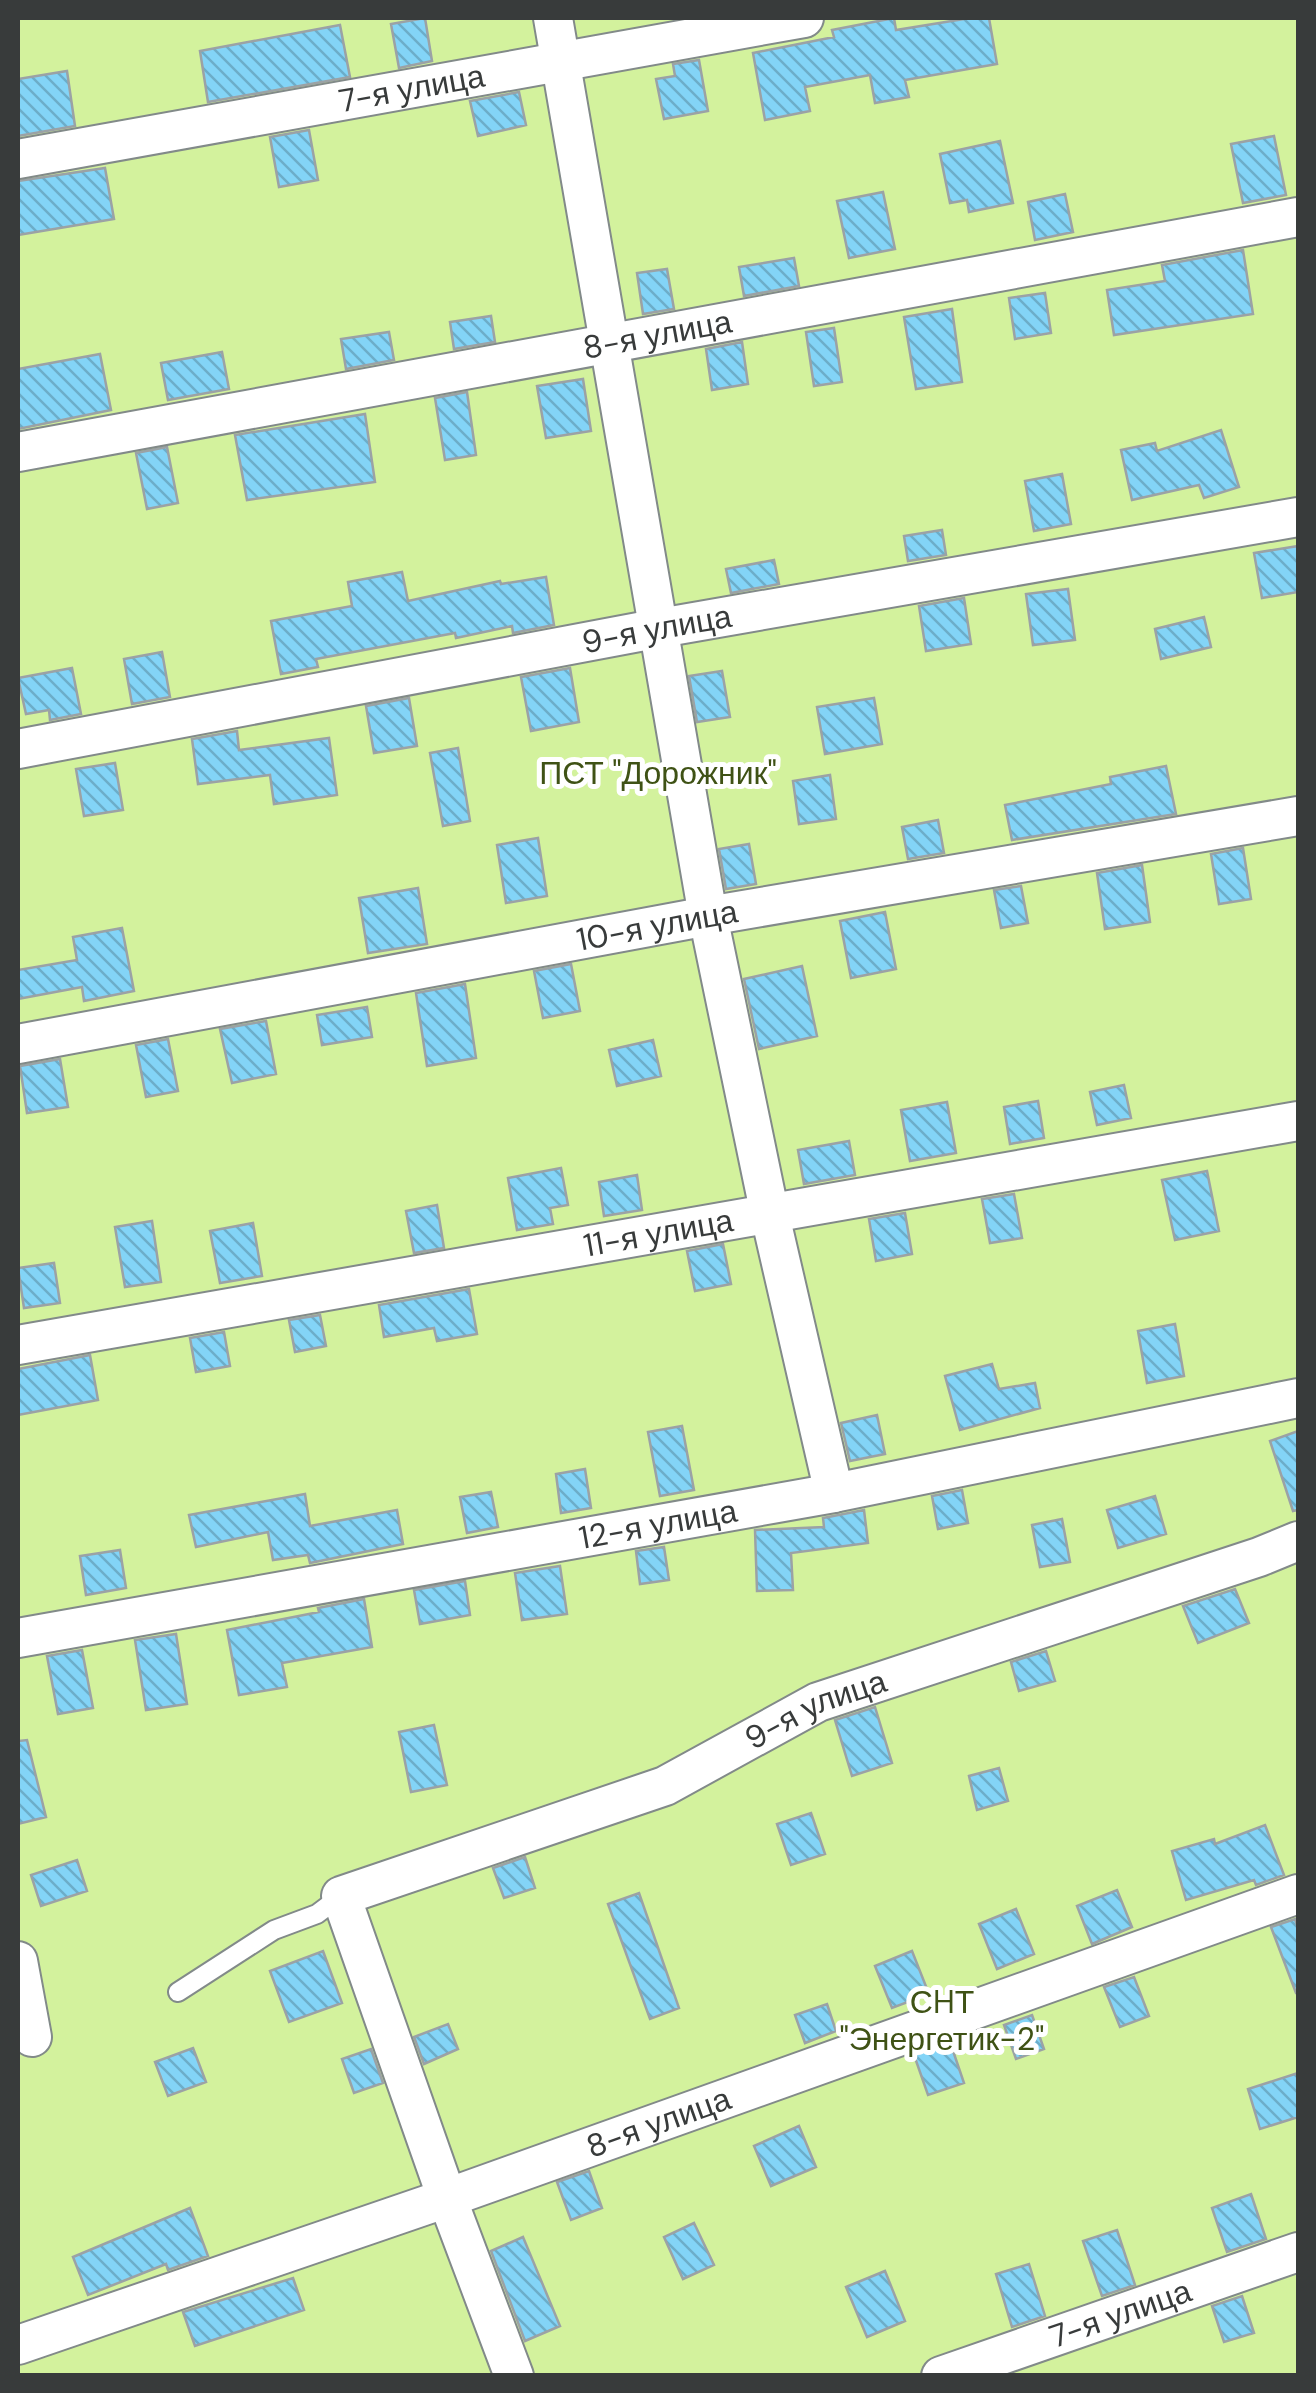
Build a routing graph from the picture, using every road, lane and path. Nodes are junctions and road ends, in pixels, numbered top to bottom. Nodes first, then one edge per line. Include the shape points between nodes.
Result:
1 (553, 18) edge
2 (804, 18) edge
3 (560, 62) junction
4 (18, 159) edge
5 (1298, 217) edge
6 (608, 342) junction
7 (18, 452) edge
8 (1298, 517) edge
9 (660, 628) junction
10 (18, 749) edge
11 (1298, 816) edge
12 (708, 916) junction
13 (18, 1044) edge
14 (1298, 1121) edge
15 (770, 1215) junction
16 (18, 1344) edge
17 (1298, 1398) edge
18 (834, 1492) junction
19 (1298, 1541) edge
20 (18, 1638) edge
21 (1298, 1894) edge
22 (341, 1896) junction
23 (18, 1960) edge
24 (178, 1992) dead end
25 (32, 2037) dead end
26 (447, 2198) junction
27 (1298, 2252) edge
28 (18, 2345) edge
29 (514, 2376) edge
30 (941, 2376) edge

1 - 3 street
2 - 3 street, 7-я улица
3 - 4 street, 7-я улица
3 - 6 street
5 - 6 street, 8-я улица
6 - 7 street, 8-я улица
6 - 9 street
8 - 9 street, 9-я улица
9 - 10 street, 9-я улица
9 - 12 street
11 - 12 street, 10-я улица
12 - 13 street, 10-я улица
12 - 15 street
14 - 15 street, 11-я улица
15 - 16 street, 11-я улица
15 - 18 street
17 - 18 street, 12-я улица
18 - 20 street, 12-я улица
19 - 22 street, 9-я улица via 818,1702 665,1786
21 - 26 street, 8-я улица
22 - 24 lane
22 - 26 street
23 - 25 street
26 - 28 street, 8-я улица
26 - 29 street
27 - 30 street, 7-я улица

